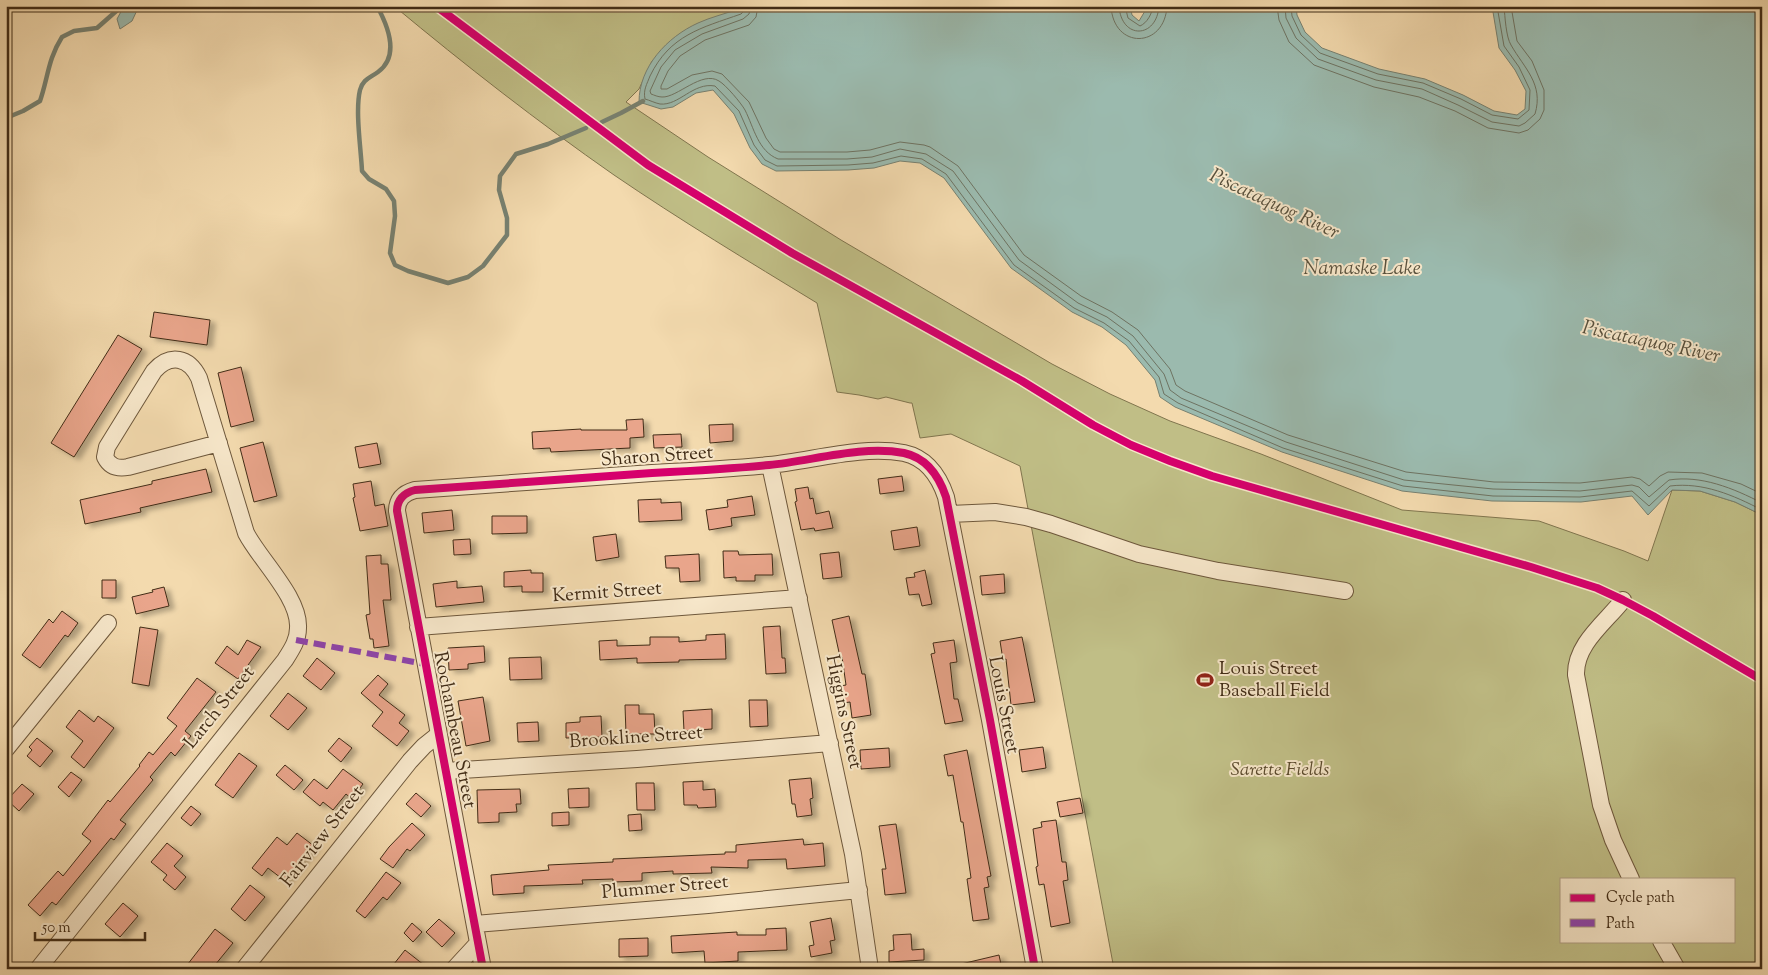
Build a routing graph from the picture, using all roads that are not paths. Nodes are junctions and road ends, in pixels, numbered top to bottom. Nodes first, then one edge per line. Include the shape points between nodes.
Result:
1 (219, 443) junction
2 (917, 458) joint
3 (770, 465) junction
4 (400, 498) joint
5 (950, 514) junction
6 (1345, 591) dead end
7 (799, 598) junction
8 (1623, 600) dead end
9 (108, 623) dead end
10 (418, 627) junction
11 (439, 734) junction
12 (830, 744) junction
13 (6, 749) edge
14 (446, 771) junction
15 (1632, 878) edge
16 (859, 890) junction
17 (475, 924) junction
18 (1662, 942) edge
19 (478, 943) junction
20 (38, 969) edge
21 (244, 969) edge
22 (454, 969) edge
23 (483, 969) edge
24 (870, 969) edge
25 (1035, 969) edge
26 (1677, 969) edge

1 - 1 street, Larch Street via 196,371 186,362 172,360 165,361 154,371 107,447 105,457 116,468 128,467
1 - 20 street, Larch Street via 246,533 294,607 299,627 296,640 285,660
2 - 3 street, Sharon Street via 906,453 880,451
2 - 5 street, Louis Street via 936,475
3 - 4 street, Sharon Street via 415,490
3 - 7 street, Higgins Street
4 - 10 street, Rochambeau Street via 397,511
5 - 6 street via 995,512 1026,517 1139,554 1218,571
5 - 25 street, Louis Street
7 - 10 street, Kermit Street
7 - 12 street, Higgins Street
8 - 15 street via 1585,644 1575,666 1602,805 1613,840
9 - 13 street
10 - 11 street, Rochambeau Street
11 - 14 street, Rochambeau Street
11 - 21 street, Fairview Street via 410,761
12 - 14 street, Brookline Street
12 - 16 street, Higgins Street
14 - 17 street, Rochambeau Street
16 - 17 street, Plummer Street
16 - 24 street, Higgins Street
17 - 19 street, Rochambeau Street
18 - 26 street
19 - 22 street
19 - 23 street, Rochambeau Street

